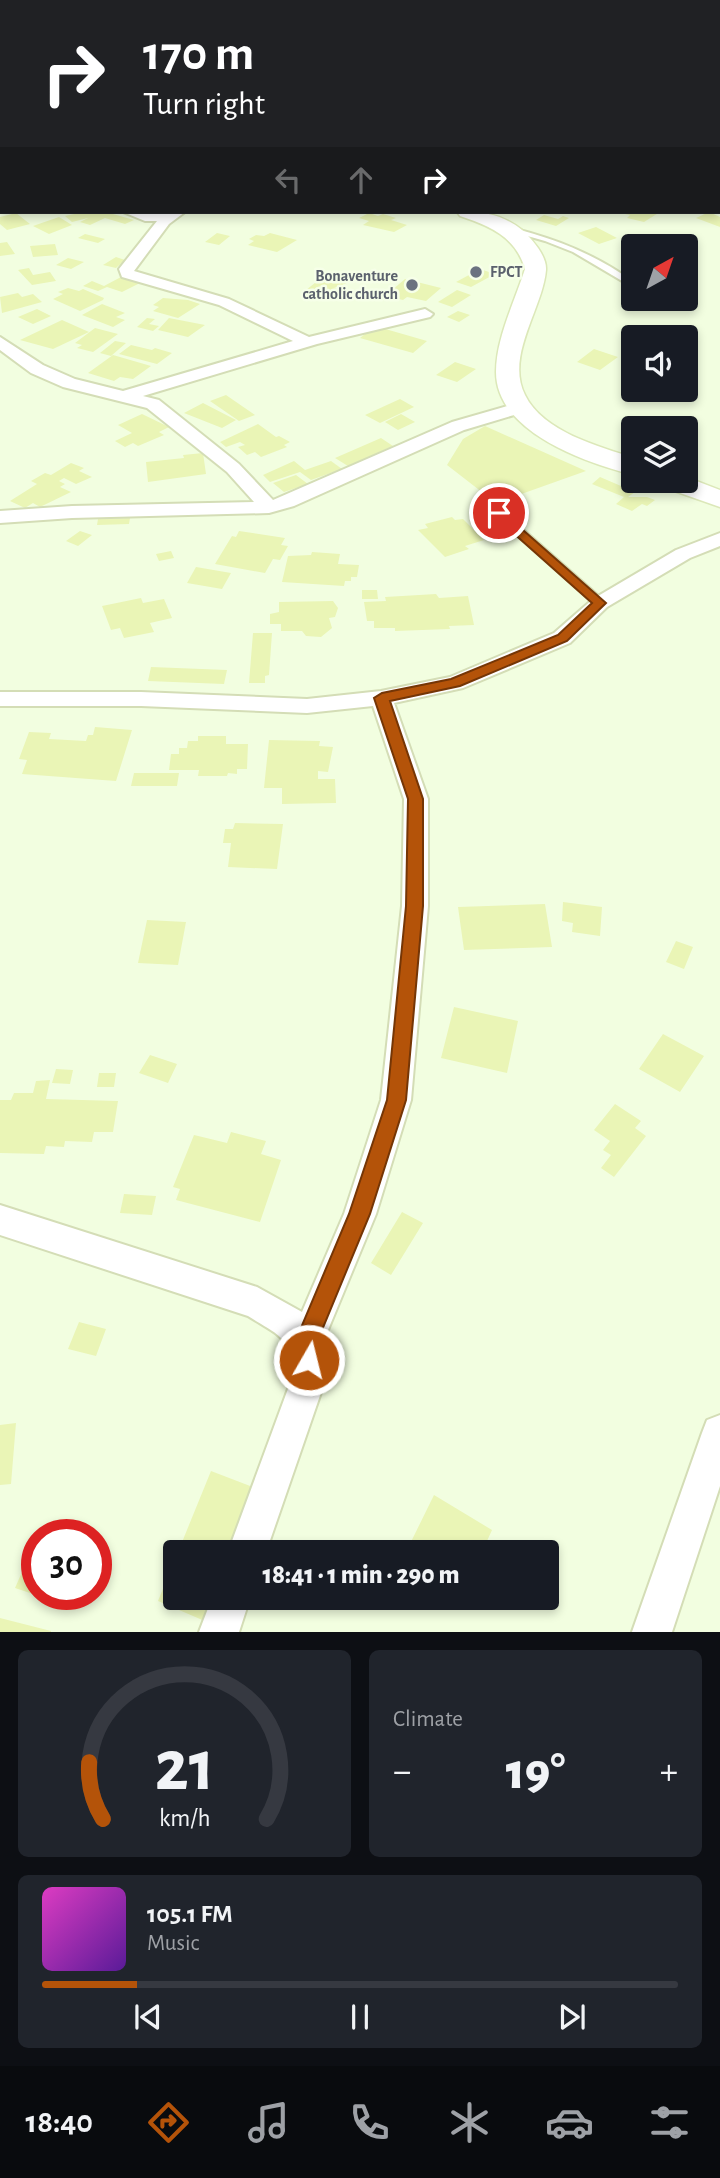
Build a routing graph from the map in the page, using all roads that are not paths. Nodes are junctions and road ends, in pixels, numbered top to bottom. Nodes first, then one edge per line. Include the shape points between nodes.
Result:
1 (137, 214) edge
2 (169, 214) edge
3 (173, 214) edge
4 (472, 214) edge
5 (509, 229) junction
6 (621, 277) edge
7 (425, 314) dead end
8 (0, 342) edge
9 (309, 343) junction
10 (124, 396) junction
11 (518, 408) junction
12 (621, 462) edge
13 (698, 491) edge
14 (720, 499) edge
15 (269, 507) junction
16 (499, 513) dead end
17 (0, 517) edge
18 (720, 539) edge
19 (600, 603) junction
20 (382, 698) junction
21 (0, 699) edge
22 (0, 1220) edge
23 (306, 1342) junction
24 (720, 1433) edge
25 (251, 1540) edge
26 (227, 1610) edge
27 (219, 1632) edge
28 (652, 1632) edge

1 - 2 street via 150,218
3 - 9 street via 126,269 127,274 224,302
4 - 5 street
5 - 6 lane via 577,248
5 - 11 street via 525,243 536,269 508,375
7 - 9 street via 357,326
8 - 10 street via 37,369 69,383
9 - 10 street
10 - 15 street via 152,404 233,468
11 - 12 street via 574,445
11 - 15 street via 458,426
13 - 14 street
15 - 17 street
16 - 19 lane
18 - 19 street via 683,554
19 - 20 street via 562,638 455,683
20 - 21 street via 307,706
20 - 23 street via 416,799 415,906 396,1100 360,1214
22 - 23 street via 257,1303 294,1326
23 - 25 street via 309,1378
24 - 28 street
26 - 27 street

